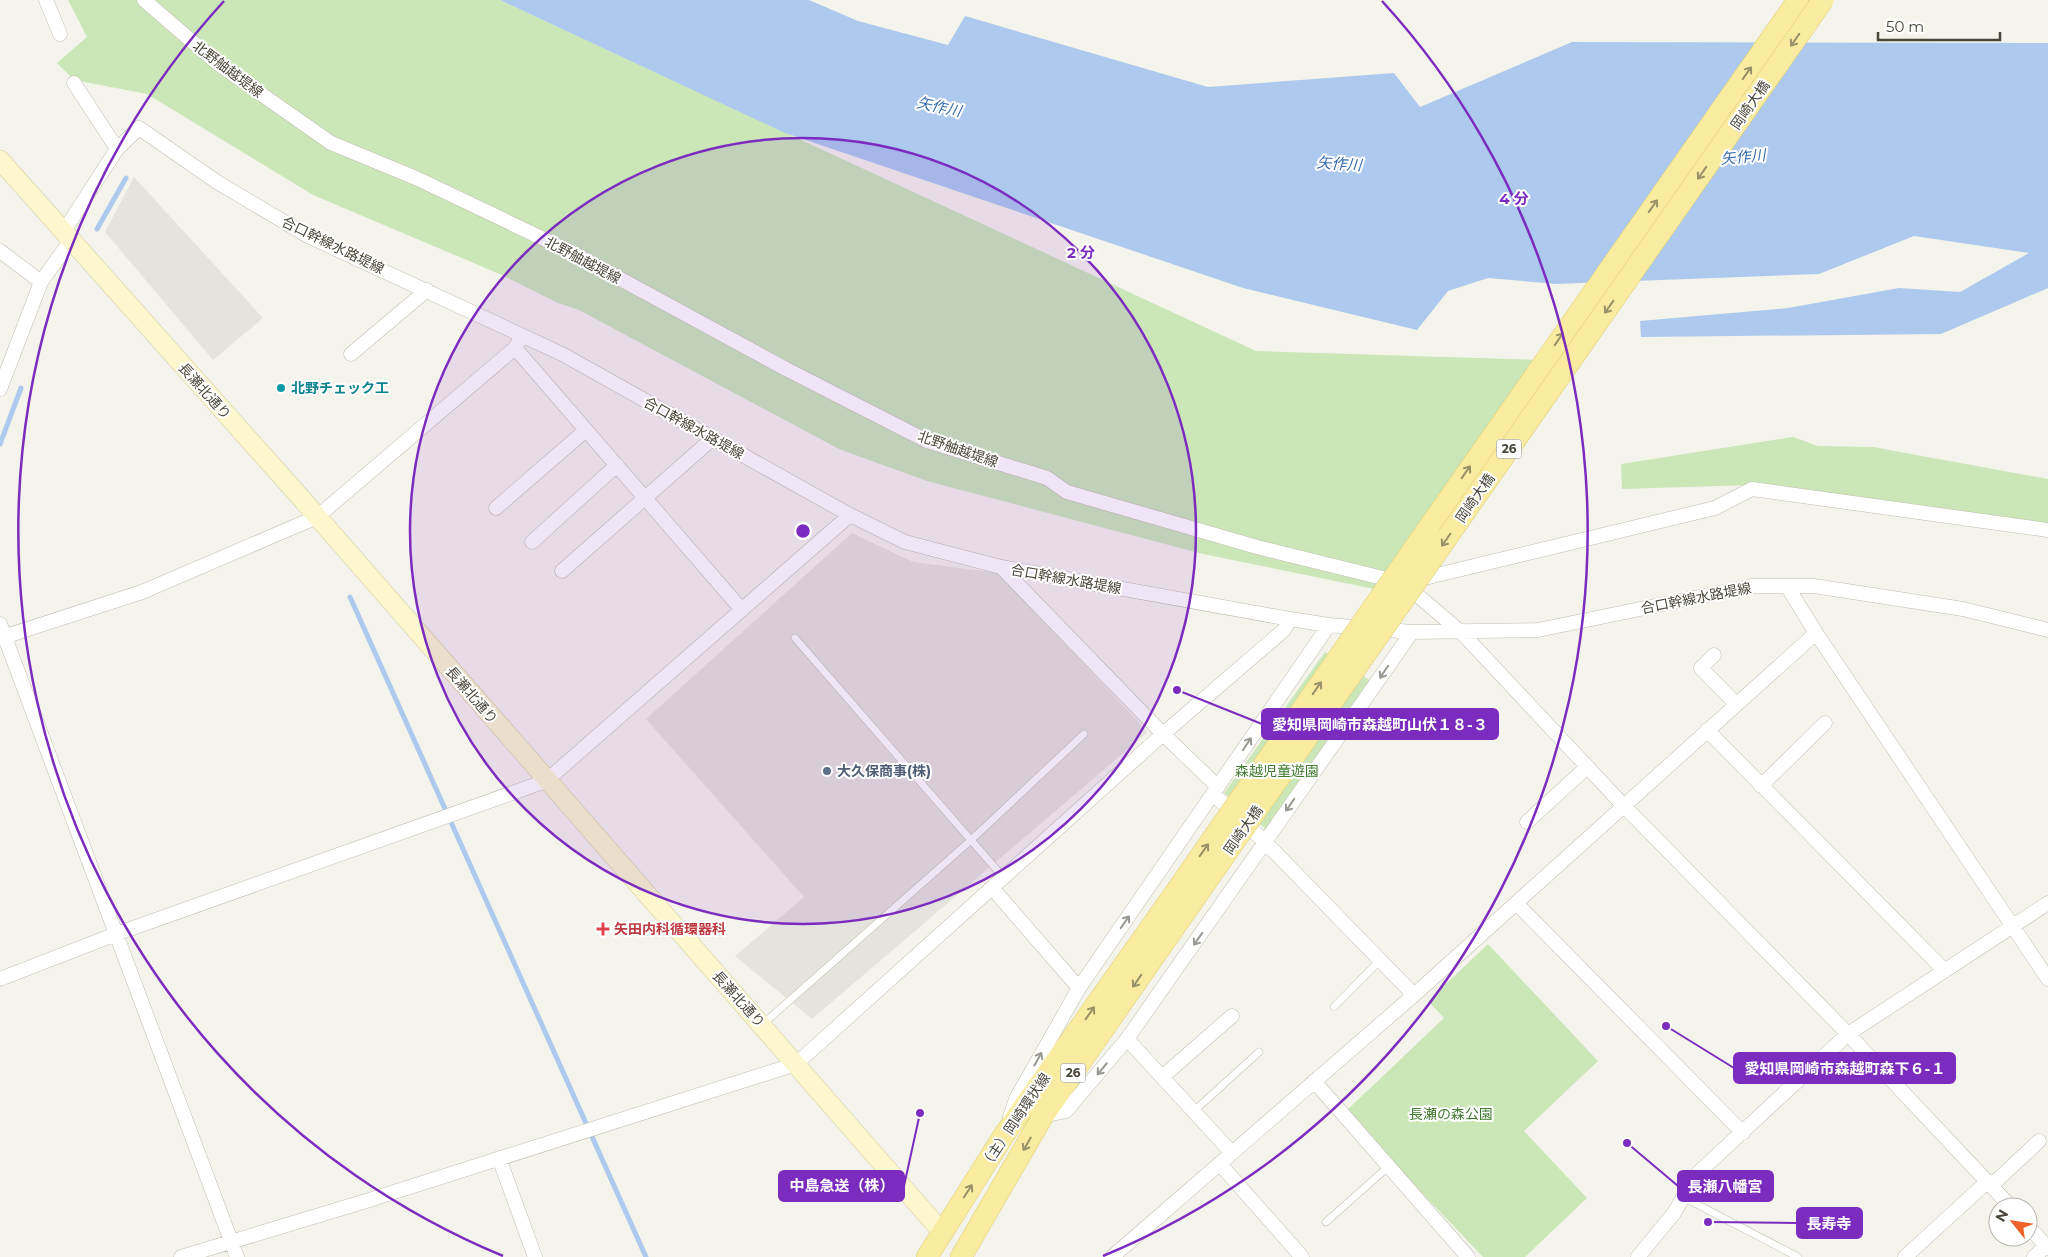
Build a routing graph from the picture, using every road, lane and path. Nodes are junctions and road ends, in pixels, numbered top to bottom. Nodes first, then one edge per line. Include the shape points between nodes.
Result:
1 (46, 0) edge
2 (144, 0) edge
3 (1798, 0) edge
4 (1823, 0) edge
5 (60, 34) dead end
6 (74, 83) dead end
7 (117, 149) junction
8 (0, 160) edge
9 (67, 235) junction
10 (0, 251) edge
11 (41, 282) junction
12 (427, 290) junction
13 (518, 342) junction
14 (351, 354) dead end
15 (1, 382) edge
16 (586, 430) junction
17 (712, 439) junction
18 (617, 465) junction
19 (646, 498) junction
20 (496, 508) dead end
21 (850, 515) junction
22 (317, 517) junction
23 (2048, 530) edge
24 (532, 542) dead end
25 (1001, 567) junction
26 (562, 571) dead end
27 (1403, 583) junction
28 (1787, 586) junction
29 (742, 610) junction
30 (1290, 619) junction
31 (1328, 625) junction
32 (2048, 630) edge
33 (1412, 632) junction
34 (2, 633) edge
35 (1462, 633) junction
36 (1816, 633) junction
37 (795, 638) dead end
38 (1714, 655) dead end
39 (1736, 704) junction
40 (1825, 723) dead end
41 (1707, 730) junction
42 (1084, 734) dead end
43 (1163, 734) junction
44 (1587, 767) junction
45 (546, 781) junction
46 (1761, 786) junction
47 (1216, 790) junction
48 (1623, 805) junction
49 (1526, 822) dead end
50 (970, 841) junction
51 (1265, 842) junction
52 (1004, 878) junction
53 (992, 888) junction
54 (1186, 894) junction
55 (1516, 903) junction
56 (2048, 903) edge
57 (2012, 927) junction
58 (116, 934) junction
59 (1380, 960) junction
60 (1945, 971) junction
61 (2048, 978) edge
62 (0, 980) edge
63 (1079, 988) junction
64 (1414, 995) junction
65 (1334, 1007) dead end
66 (1232, 1016) dead end
67 (762, 1025) junction
68 (1848, 1034) junction
69 (1127, 1039) junction
70 (1259, 1052) dead end
71 (796, 1064) junction
72 (1162, 1077) junction
73 (1314, 1080) junction
74 (1192, 1112) junction
75 (1043, 1116) junction
76 (1743, 1134) junction
77 (1004, 1135) junction
78 (2039, 1141) dead end
79 (1232, 1153) junction
80 (499, 1158) junction
81 (1220, 1164) junction
82 (1388, 1167) junction
83 (1990, 1184) junction
84 (1683, 1196) junction
85 (2001, 1197) edge
86 (1326, 1222) dead end
87 (942, 1232) junction
88 (2038, 1237) edge
89 (232, 1242) junction
90 (2047, 1247) edge
91 (962, 1256) edge
92 (181, 1257) edge
93 (237, 1257) edge
94 (536, 1257) edge
95 (927, 1257) edge
96 (1112, 1257) edge
97 (1302, 1257) edge
98 (1468, 1257) edge
99 (1638, 1257) edge
100 (1798, 1257) edge
101 (1904, 1257) edge
102 (2034, 1257) edge

1 - 5 street
2 - 27 street, 北野舳越堤線 via 217,63 331,142 416,178 569,251 786,369 927,441 1047,478 1067,492 1086,498 1257,547
54 -> 3 main road, 岡崎大橋 / 26, bridge via 1544,360
4 -> 54 main road, 岡崎大橋 / 26, bridge
6 - 7 street
7 - 9 street
7 - 12 street, 合口幹線水路堤線 via 139,128 217,182 308,236
8 - 9 street, 長瀬北通り
9 - 11 street
9 - 22 street, 長瀬北通り
10 - 11 street
11 - 15 street
12 - 13 street, 合口幹線水路堤線
12 - 14 street
13 - 16 street
13 - 17 street, 合口幹線水路堤線 via 562,354
13 - 22 street
16 - 18 street
16 - 20 street
17 - 19 street
17 - 21 street, 合口幹線水路堤線
18 - 19 street
18 - 24 street
19 - 26 street
19 - 29 street
21 - 25 street, 合口幹線水路堤線 via 906,542
21 - 29 street
22 - 34 street via 142,592
22 - 45 street, 長瀬北通り
23 - 27 street via 1752,489 1716,508
25 - 30 street, 合口幹線水路堤線
25 - 43 street
27 - 35 street
28 - 32 street, 合口幹線水路堤線 via 1814,586 1962,609
28 - 35 street, 合口幹線水路堤線 via 1752,586 1547,629 1481,629
28 - 36 street
29 - 45 street
30 - 31 street, 合口幹線水路堤線
30 - 43 street via 1284,630
31 - 33 street, 合口幹線水路堤線
47 -> 31 street
33 - 35 street, 合口幹線水路堤線
33 -> 51 street
34 - 58 street
35 - 44 street
36 - 39 street
36 - 57 street
37 - 50 lane
38 - 39 street via 1701,668
39 - 41 street
40 - 46 street
41 - 46 street
41 - 48 street
42 - 50 lane
43 - 47 street
43 - 52 street
44 - 48 street
44 - 49 street
45 - 58 street
45 - 67 street, 長瀬北通り
46 - 60 street
47 - 51 street
63 -> 47 street
48 - 55 street
48 - 68 street
50 - 52 lane
50 - 67 lane
51 - 59 street
51 -> 69 street
52 - 53 street
53 - 63 street
53 - 71 street
54 -> 75 main road, （主）岡崎環状線 / 26
77 -> 54 main road, （主）岡崎環状線 / 26
55 - 64 street
55 - 76 street
56 - 57 street
57 - 60 street
57 - 61 street
58 - 62 street
58 - 89 street
59 - 64 street
59 - 65 lane
60 - 68 street
77 -> 63 street via 1016,1099
64 - 73 street
66 - 72 street
67 - 71 street, 長瀬北通り
68 - 76 street
68 - 83 street
69 - 72 street
69 -> 75 street via 1066,1111
70 - 74 lane
71 - 80 street
71 - 87 street, 長瀬北通り
72 - 74 street
73 - 79 street
73 - 82 street
74 - 79 street
75 -> 91 main road, （主）岡崎環状線 / 26
76 - 84 street via 1697,1174
87 -> 77 main road, （主）岡崎環状線 / 26
78 - 83 street
79 - 81 street
80 - 89 street
80 - 94 street
81 - 96 street
81 - 97 street
82 - 86 lane
82 - 98 street
83 - 85 street
83 - 101 street
84 - 99 street via 1674,1213
84 - 100 lane
87 - 91 main road, （主）岡崎環状線 / 26
87 - 95 main road
88 - 90 street
89 - 92 street
89 - 93 street
90 - 102 street

